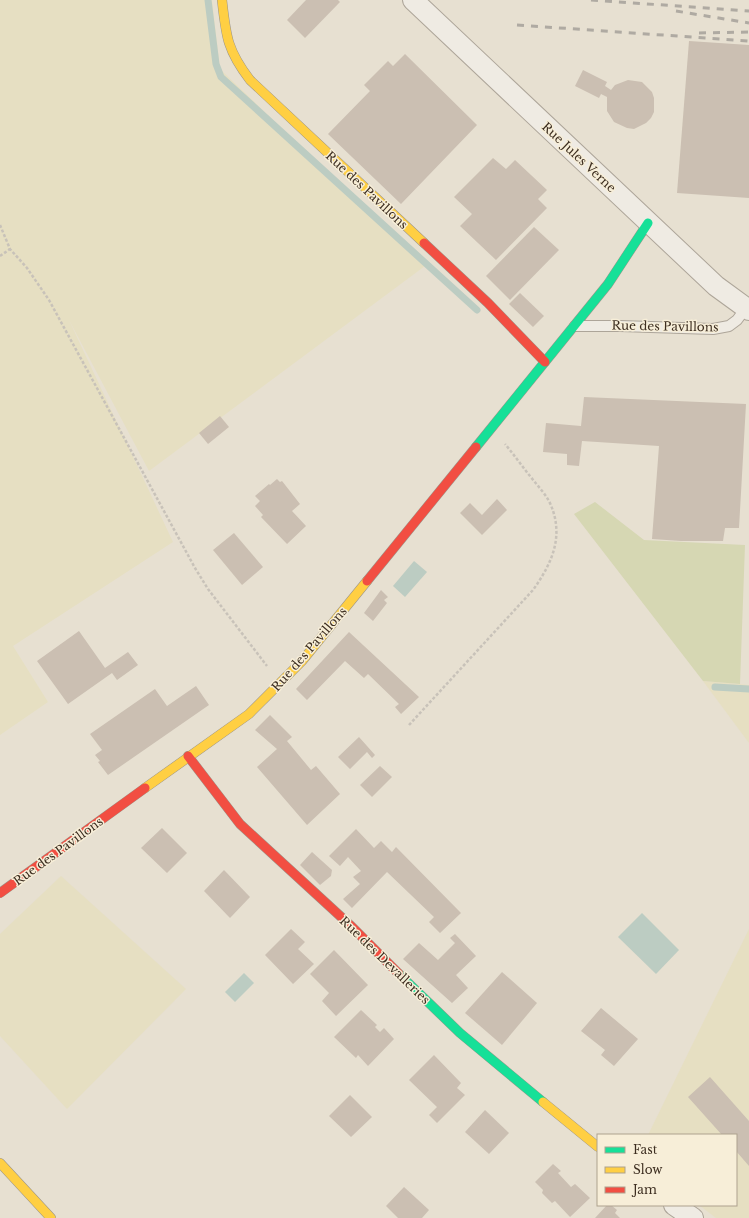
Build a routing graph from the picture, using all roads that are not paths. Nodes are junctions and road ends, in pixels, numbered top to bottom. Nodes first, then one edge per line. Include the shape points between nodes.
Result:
1 (222, 0) edge
2 (413, 0) edge
3 (648, 223) junction
4 (748, 309) edge
5 (575, 326) junction
6 (545, 362) junction
7 (188, 756) junction
8 (0, 893) edge
9 (597, 1146) edge
10 (0, 1162) edge
11 (676, 1206) edge
12 (51, 1218) edge
13 (694, 1218) edge

1 - 6 street, Rue des Pavillons via 231,50 250,80 488,303
2 - 3 street, Rue Jules Verne
3 - 4 street, Rue Jules Verne via 716,286
3 - 5 street, Rue des Pavillons via 608,284
4 - 5 lane, Rue des Pavillons via 729,326 713,329
5 - 6 street, Rue des Pavillons
6 - 7 street, Rue des Pavillons via 302,661 249,714
7 - 8 street, Rue des Pavillons
7 - 9 street, Rue des Devalleries via 240,824 351,926 460,1033
10 - 12 street
11 - 13 street

